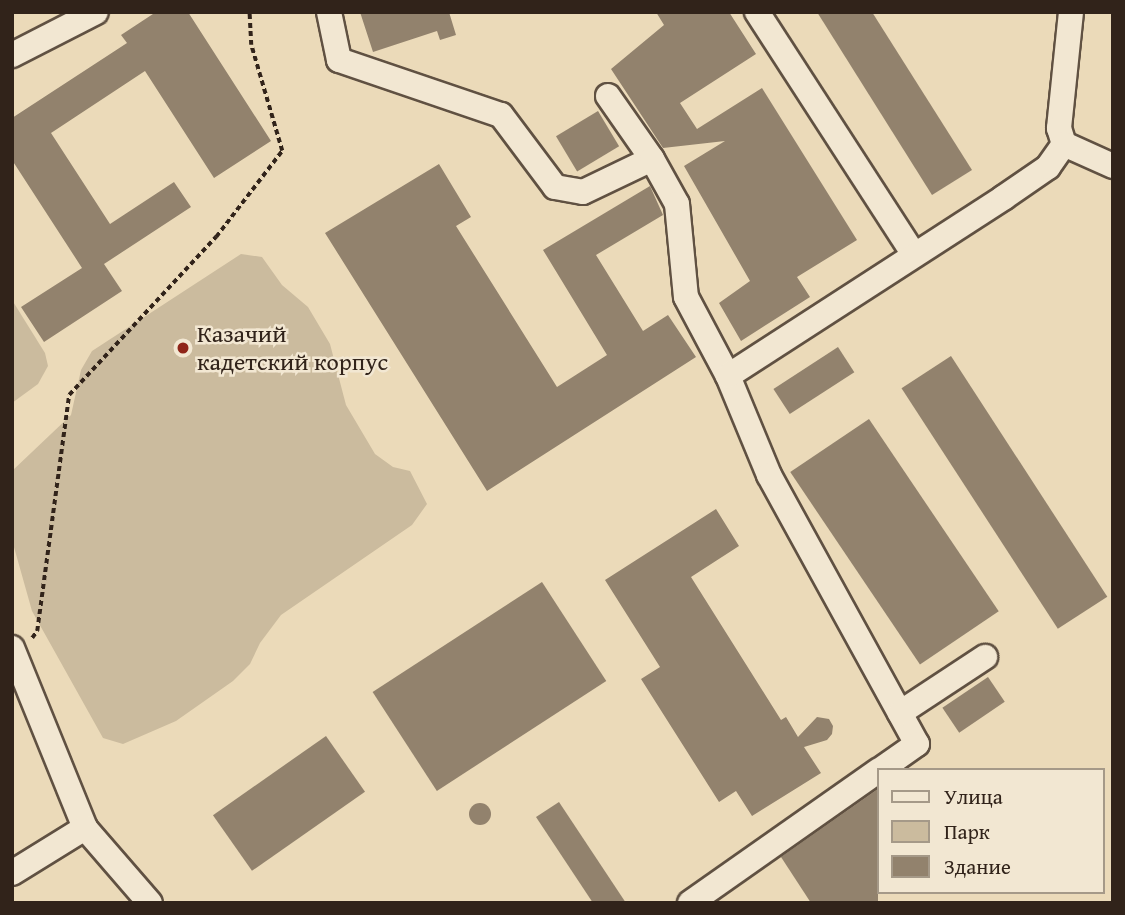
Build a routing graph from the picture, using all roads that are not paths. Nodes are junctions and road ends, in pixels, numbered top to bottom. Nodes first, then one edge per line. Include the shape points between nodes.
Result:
1 (96, 12) edge
2 (329, 12) edge
3 (757, 12) edge
4 (1071, 12) edge
5 (12, 55) edge
6 (608, 96) dead end
7 (1064, 144) junction
8 (652, 159) junction
9 (1113, 166) edge
10 (913, 253) junction
11 (728, 376) junction
12 (15, 654) edge
13 (985, 657) dead end
14 (900, 713) junction
15 (882, 768) edge
16 (876, 772) edge
17 (85, 828) junction
18 (12, 873) edge
19 (149, 903) edge
20 (690, 903) edge

1 - 5 street
2 - 8 street via 339,60 501,115 555,187 583,192
3 - 10 street
4 - 7 street via 1059,128
6 - 8 street
7 - 9 street
7 - 10 street via 1048,167
8 - 11 street via 677,204 686,297
10 - 11 street
11 - 14 street via 769,475
12 - 17 street
13 - 14 street
14 - 15 street via 917,744
16 - 20 street
17 - 18 street
17 - 19 street

